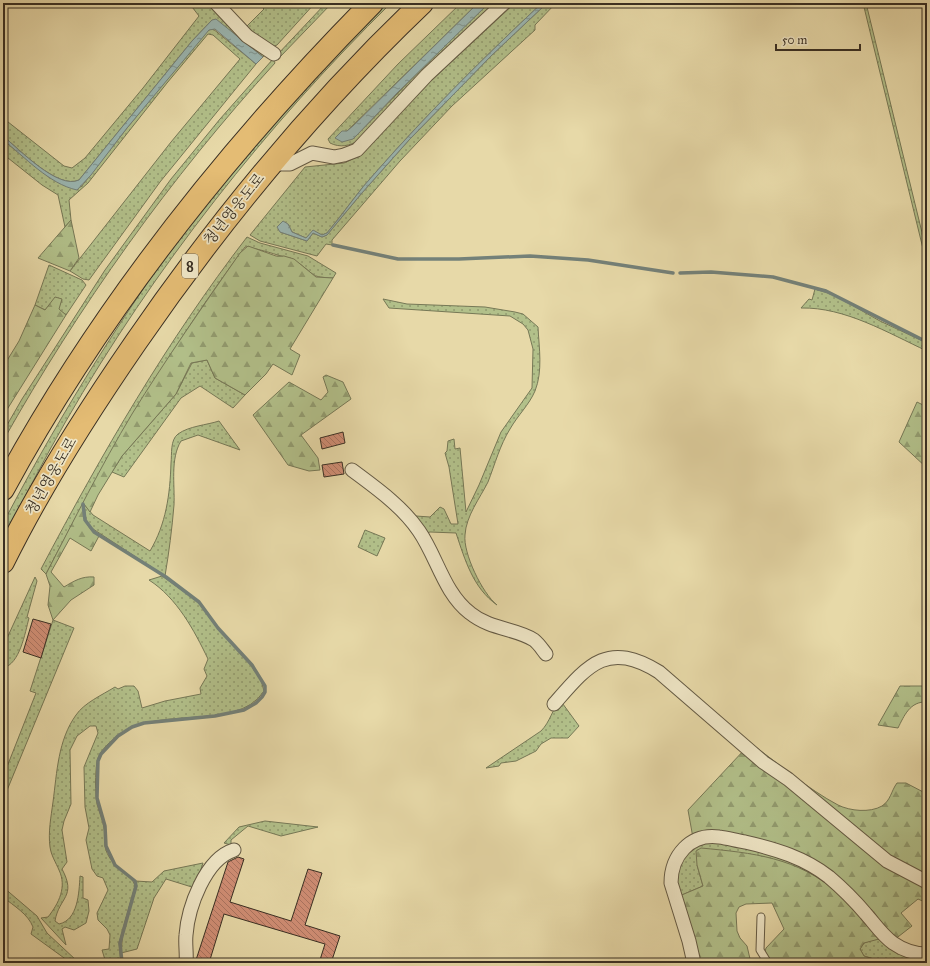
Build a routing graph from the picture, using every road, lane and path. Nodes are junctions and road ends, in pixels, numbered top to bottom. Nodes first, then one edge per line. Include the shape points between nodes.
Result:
1 (216, 3) edge
2 (372, 3) edge
3 (422, 3) edge
4 (504, 3) edge
5 (274, 54) dead end
6 (270, 164) junction
7 (352, 470) dead end
8 (3, 489) edge
9 (3, 562) edge
10 (546, 654) dead end
11 (554, 704) dead end
12 (234, 850) dead end
13 (927, 882) edge
14 (761, 917) dead end
15 (927, 954) edge
16 (186, 963) edge
17 (694, 963) edge
18 (768, 963) edge

1 - 5 street via 246,36
2 - 8 highway, 8 via 243,142 183,216 75,369 23,451
3 - 6 highway, 청년영웅도로 / 8 via 337,88
4 - 6 street via 427,75 357,150 334,157 312,153 290,164
6 - 9 highway, 청년영웅도로 / 8 via 211,237 104,388 53,468
7 - 10 street via 388,498 414,524 450,590 462,606 486,624 533,640
11 - 13 street via 579,676 599,661 619,656 644,663 659,672 763,762 788,779 887,861
12 - 16 street via 220,857 198,890 186,934
14 - 18 lane via 760,950
15 - 17 street via 910,952 892,942 843,889 816,868 780,850 718,836 694,840 685,846 678,854 671,874 671,883

